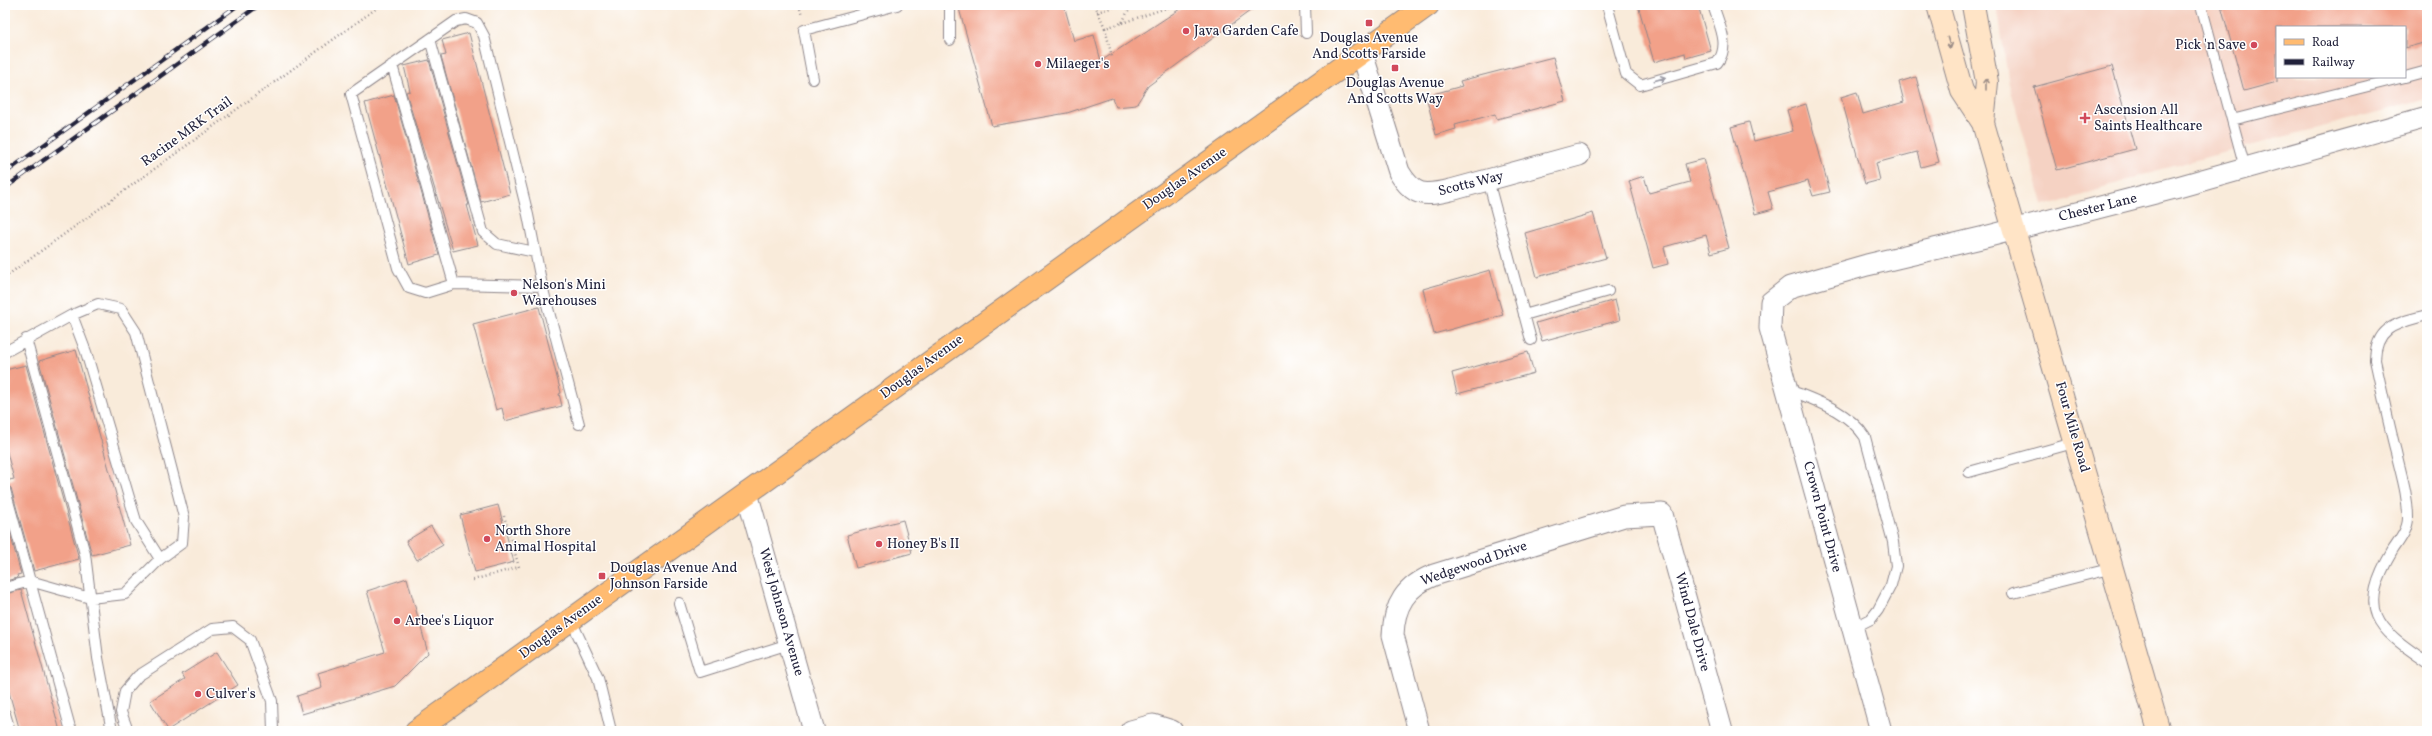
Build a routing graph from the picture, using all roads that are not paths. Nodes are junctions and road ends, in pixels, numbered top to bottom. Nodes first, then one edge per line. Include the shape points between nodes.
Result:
1 (897, 5) edge
2 (950, 5) edge
3 (1305, 5) edge
4 (1428, 5) edge
5 (1608, 5) edge
6 (1713, 5) edge
7 (1938, 5) edge
8 (1973, 5) edge
9 (2201, 5) edge
10 (1306, 33) dead end
11 (430, 40) junction
12 (950, 40) dead end
13 (1362, 53) junction
14 (392, 65) junction
15 (2427, 70) edge
16 (2406, 76) edge
17 (2400, 78) edge
18 (814, 79) dead end
19 (2427, 117) edge
20 (2232, 120) junction
21 (1983, 123) junction
22 (1579, 155) dead end
23 (2245, 168) junction
24 (1488, 180) junction
25 (2015, 229) junction
26 (535, 252) junction
27 (454, 284) junction
28 (542, 286) junction
29 (1608, 291) dead end
30 (1771, 302) joint
31 (72, 314) junction
32 (1524, 315) junction
33 (2427, 315) edge
34 (26, 340) junction
35 (1531, 340) dead end
36 (5, 352) edge
37 (1787, 389) junction
38 (579, 424) dead end
39 (2077, 442) junction
40 (1969, 472) dead end
41 (5, 490) edge
42 (747, 493) junction
43 (1662, 514) joint
44 (160, 559) junction
45 (2113, 568) junction
46 (30, 581) junction
47 (5, 588) edge
48 (2013, 593) dead end
49 (90, 598) junction
50 (680, 603) dead end
51 (572, 620) junction
52 (1852, 628) junction
53 (789, 644) junction
54 (2427, 662) edge
55 (5, 714) edge
56 (427, 727) edge
57 (10, 731) edge
58 (71, 731) edge
59 (112, 731) edge
60 (128, 731) edge
61 (273, 731) edge
62 (612, 731) edge
63 (814, 731) edge
64 (1131, 731) edge
65 (1172, 731) edge
66 (1420, 731) edge
67 (1722, 731) edge
68 (1881, 731) edge
69 (2159, 731) edge

1 - 18 lane via 804,30
2 - 12 lane
3 - 10 lane
4 - 13 main road, Douglas Avenue
5 -> 6 lane via 1626,74 1640,85 1717,63 1724,54 1725,46
7 -> 21 main road, Four Mile Road via 1962,91
21 -> 8 main road, Four Mile Road via 1987,82
9 - 20 lane
11 - 14 lane
11 - 26 lane via 483,232 497,244
11 - 26 lane via 456,21 466,19 477,23 484,36
13 - 24 street, Scotts Way via 1399,172 1407,185 1418,193 1433,194
13 - 42 main road, Douglas Avenue
14 - 27 lane
14 - 27 lane via 351,94 398,268 409,288 425,293
15 - 16 lane
17 - 20 lane
19 - 23 street, Chester Lane
20 - 23 lane
21 - 25 main road, Four Mile Road
22 - 24 street, Scotts Way
23 - 25 street, Chester Lane
24 - 32 lane
25 - 30 street, Chester Lane via 1867,265 1790,287
25 - 39 main road, Four Mile Road
26 - 28 lane
27 - 28 lane
28 - 38 lane
29 - 32 lane
30 - 37 street, Crown Point Drive via 1770,328
31 - 34 lane
31 - 44 lane via 86,352 136,521
31 - 44 lane via 98,304 121,309 136,332 184,517 182,543
32 - 35 lane
33 - 54 lane via 2388,328 2375,349 2374,360 2403,478 2408,520 2379,574 2374,586 2374,598 2380,624 2387,634
34 - 36 lane
34 - 49 lane via 85,554
37 - 52 street, Crown Point Drive
37 - 52 lane via 1832,408 1856,423 1865,437 1893,542 1896,566 1891,585 1878,610 1871,619
39 - 40 lane
39 - 45 main road, Four Mile Road
41 - 46 lane
42 - 51 main road, Douglas Avenue
42 - 53 street, West Johnson Avenue
43 - 66 street, Wedgewood Drive via 1624,516 1434,575 1407,591 1398,604 1393,619 1393,635
43 - 67 street, Wind Dale Drive
44 - 49 lane via 125,594
45 - 48 lane
45 - 69 main road, Four Mile Road
46 - 47 lane
46 - 49 lane
46 - 58 lane
49 - 59 lane
50 - 53 lane via 700,672
51 - 56 main road, Douglas Avenue
51 - 62 lane via 598,678
52 - 68 street, Crown Point Drive
53 - 63 street, West Johnson Avenue
55 - 57 lane
60 - 61 lane via 121,712 125,691 138,676 212,629 233,627 250,640 272,701
64 - 65 street via 1152,725

